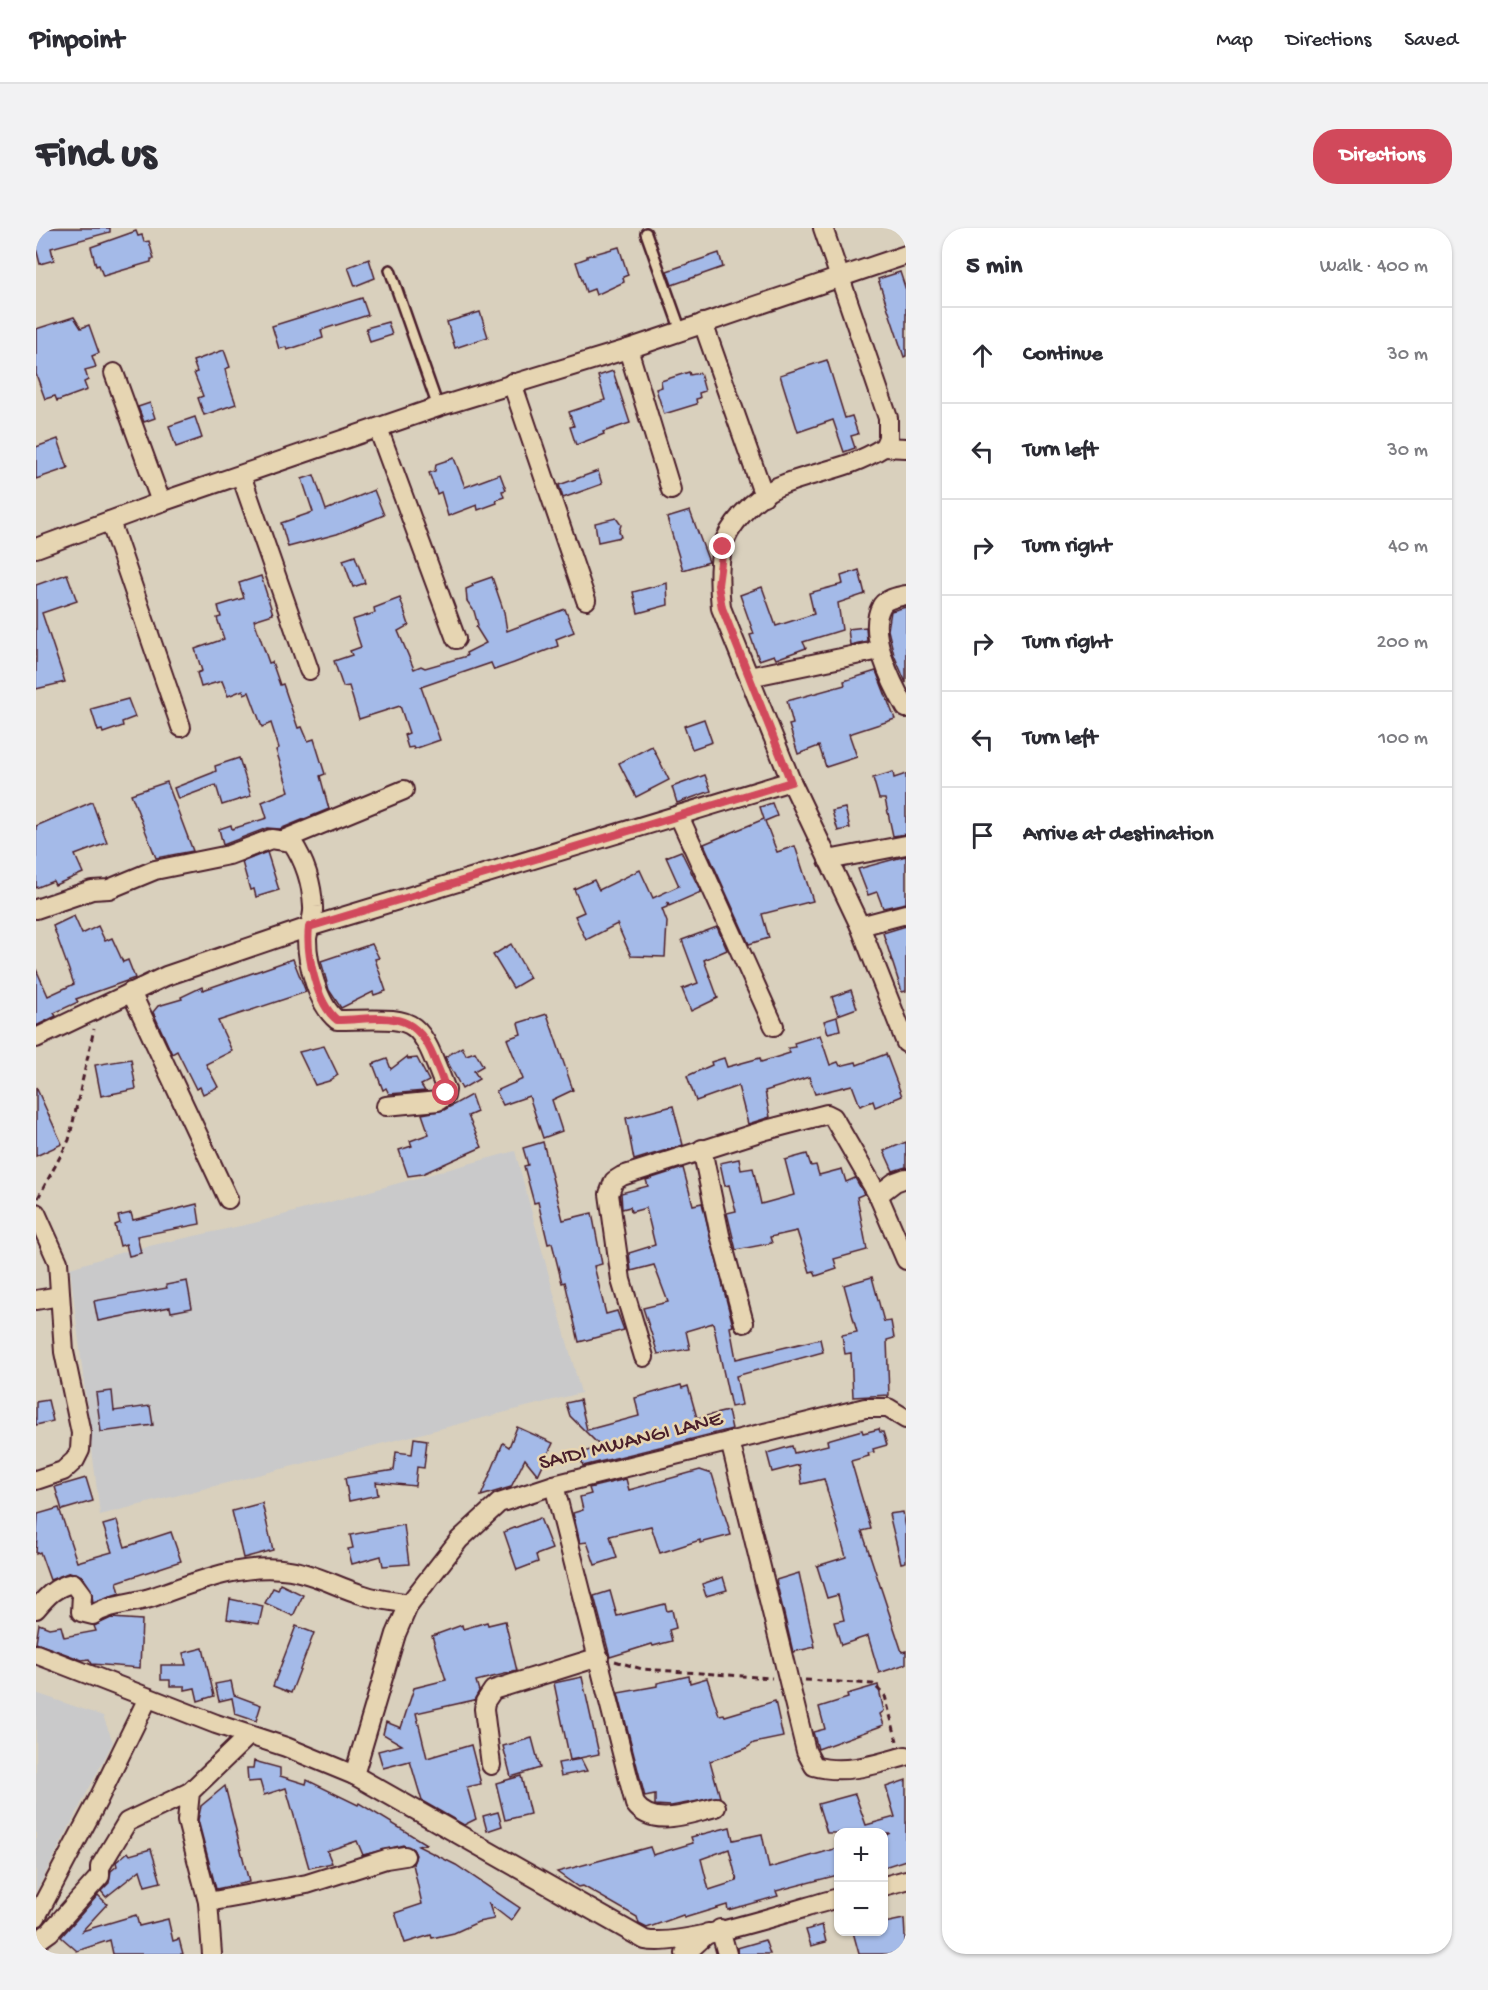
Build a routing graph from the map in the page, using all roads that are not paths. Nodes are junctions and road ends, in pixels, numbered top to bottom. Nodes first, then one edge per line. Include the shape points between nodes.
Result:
1 (824, 228) edge
2 (646, 233) dead end
3 (906, 255) edge
4 (390, 270) dead end
5 (839, 276) junction
6 (702, 323) junction
7 (681, 331) junction
8 (628, 349) junction
9 (114, 373) dead end
10 (512, 383) junction
11 (438, 407) junction
12 (378, 428) junction
13 (884, 447) junction
14 (906, 448) edge
15 (241, 474) junction
16 (671, 490) dead end
17 (764, 496) junction
18 (160, 502) junction
19 (110, 521) junction
20 (36, 548) edge
21 (906, 595) edge
22 (586, 600) dead end
23 (456, 639) dead end
24 (880, 650) junction
25 (309, 670) dead end
26 (749, 677) junction
27 (906, 708) edge
28 (181, 727) dead end
29 (791, 782) junction
30 (404, 790) dead end
31 (679, 816) junction
32 (283, 840) junction
33 (906, 845) edge
34 (828, 860) junction
35 (36, 909) edge
36 (906, 914) edge
37 (860, 926) junction
38 (309, 927) junction
39 (131, 992) junction
40 (774, 1026) dead end
41 (36, 1038) edge
42 (906, 1043) edge
43 (386, 1106) dead end
44 (702, 1149) junction
45 (906, 1178) edge
46 (878, 1195) junction
47 (228, 1199) dead end
48 (36, 1213) edge
49 (906, 1260) edge
50 (60, 1296) junction
51 (36, 1300) edge
52 (744, 1323) dead end
53 (644, 1357) dead end
54 (906, 1419) edge
55 (730, 1441) junction
56 (36, 1480) edge
57 (554, 1485) junction
58 (409, 1604) junction
59 (36, 1609) edge
60 (36, 1654) edge
61 (598, 1656) junction
62 (147, 1698) junction
63 (249, 1735) junction
64 (904, 1756) edge
65 (491, 1765) dead end
66 (354, 1775) junction
67 (190, 1792) junction
68 (716, 1807) dead end
69 (405, 1856) dead end
70 (906, 1880) edge
71 (888, 1885) edge
72 (834, 1899) edge
73 (208, 1902) junction
74 (36, 1917) edge
75 (715, 1931) junction
76 (36, 1942) edge
77 (212, 1954) edge
78 (685, 1954) edge
79 (727, 1954) edge

1 - 5 street
2 - 7 lane
3 - 5 street
4 - 11 lane
5 - 6 street
5 - 13 street via 888,418
6 - 7 street
6 - 17 street
7 - 8 street
8 - 10 street
8 - 16 street
9 - 18 street
10 - 11 street
10 - 22 street
11 - 12 street
12 - 15 street
12 - 23 street
13 - 14 street
13 - 17 street via 851,465 776,488
15 - 18 street
15 - 25 street
17 - 26 street via 738,522 723,547 718,585 722,608
18 - 19 street
19 - 20 street
19 - 28 street
21 - 24 street via 880,606 876,625
24 - 26 street
24 - 27 street
26 - 29 street
29 - 31 street
29 - 34 street
30 - 32 street
31 - 38 street
31 - 40 street
32 - 35 street via 271,839 229,855 155,870 109,889 92,890
32 - 38 street via 292,842 310,877 314,911
33 - 34 street
34 - 37 street
36 - 37 street
37 - 42 street
38 - 39 street via 166,976
38 - 43 street via 312,970 331,1015 337,1020 401,1020 413,1024 428,1043 447,1090 445,1096 438,1101
39 - 41 street
39 - 47 street
44 - 46 street via 827,1114
44 - 52 street
44 - 53 street via 622,1176 609,1189 621,1280
45 - 46 street
46 - 49 street
48 - 50 street via 58,1262
50 - 51 street
50 - 56 street via 64,1352 81,1433 80,1450 63,1471
54 - 55 street, SAIDI MWANGI LANE via 888,1408 865,1408
55 - 57 street, SAIDI MWANGI LANE
55 - 64 street via 806,1751 814,1766 831,1771 849,1770
57 - 58 street, SAIDI MWANGI LANE via 499,1503 480,1518
57 - 61 street
58 - 59 street via 364,1595 291,1570 262,1568 224,1573 130,1604 105,1606 93,1615 81,1612 82,1595 70,1583 52,1589
58 - 66 street, SAIDI MWANGI LANE via 396,1634
60 - 62 street
61 - 65 street via 493,1689 484,1702
61 - 68 street via 635,1804 642,1813 656,1818
62 - 63 street
62 - 74 street
63 - 66 street
63 - 67 street
66 - 75 street via 645,1940 666,1941
67 - 73 street via 187,1821
67 - 76 street via 127,1822 100,1867 100,1876 50,1932
69 - 73 street via 386,1858 307,1884
70 - 71 street
72 - 75 street
73 - 77 street
75 - 78 street
75 - 79 street

